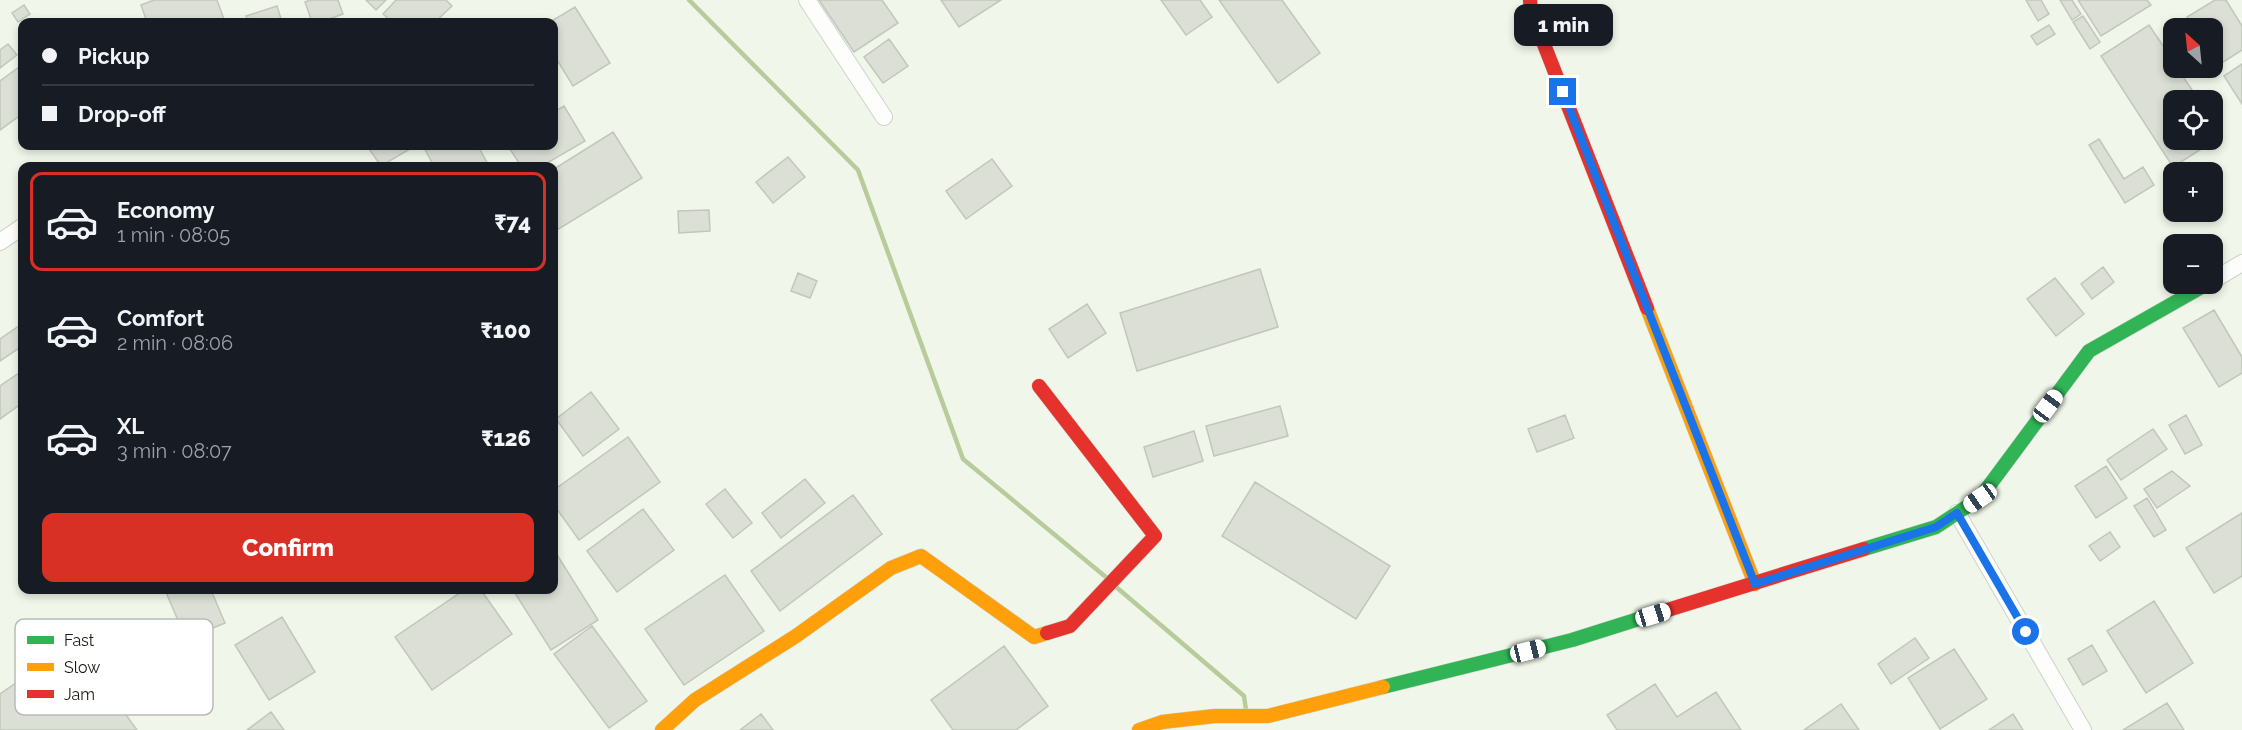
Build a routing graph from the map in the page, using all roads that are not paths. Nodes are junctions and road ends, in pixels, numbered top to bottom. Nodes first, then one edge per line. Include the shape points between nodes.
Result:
1 (807, 0) edge
2 (1530, 0) edge
3 (884, 117) dead end
4 (18, 230) edge
5 (0, 242) edge
6 (2242, 263) edge
7 (2223, 274) edge
8 (2190, 294) edge
9 (1039, 386) dead end
10 (1957, 513) junction
11 (1755, 584) junction
12 (662, 730) edge
13 (1139, 730) edge
14 (2083, 730) edge

1 - 3 street
2 - 11 street via 1531,11
4 - 5 street
6 - 7 street
8 - 10 street via 2089,351 1980,498
9 - 12 street via 1155,536 1070,626 1034,637 921,556 891,568 796,636 695,700
10 - 11 street via 1936,527
10 - 14 street
11 - 13 street via 1572,640 1268,716 1215,716 1162,722

